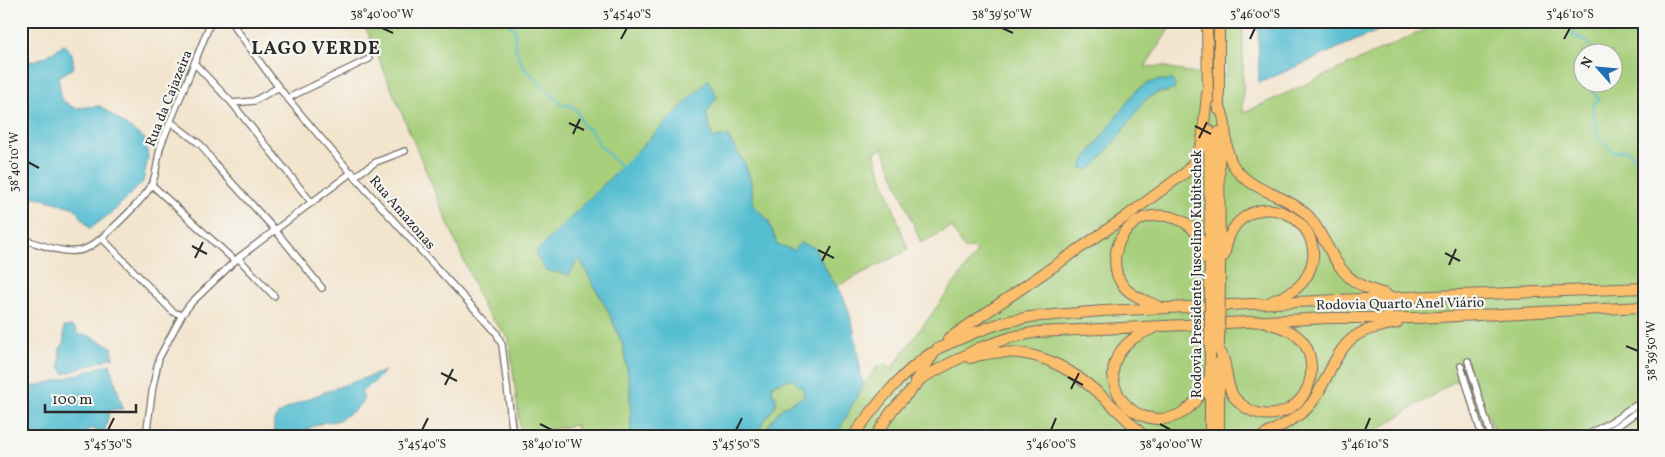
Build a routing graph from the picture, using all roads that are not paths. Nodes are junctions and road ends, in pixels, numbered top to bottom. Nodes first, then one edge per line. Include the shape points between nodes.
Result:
1 (211, 21) edge
2 (230, 21) edge
3 (1207, 21) edge
4 (1219, 21) edge
5 (369, 59) dead end
6 (195, 64) junction
7 (279, 87) junction
8 (1207, 94) junction
9 (288, 98) junction
10 (232, 103) junction
11 (1219, 105) junction
12 (171, 122) junction
13 (404, 150) dead end
14 (353, 174) junction
15 (152, 185) junction
16 (312, 203) junction
17 (276, 231) junction
18 (102, 238) junction
19 (26, 240) dead end
20 (237, 260) junction
21 (1215, 277) junction
22 (322, 288) dead end
23 (1644, 288) edge
24 (274, 296) dead end
25 (1397, 297) junction
26 (1264, 304) junction
27 (1644, 307) edge
28 (1163, 309) junction
29 (182, 314) junction
30 (1417, 318) junction
31 (1260, 321) junction
32 (1158, 326) junction
33 (1216, 347) junction
34 (937, 349) junction
35 (1468, 361) dead end
36 (942, 366) junction
37 (1461, 366) dead end
38 (1210, 377) junction
39 (907, 393) junction
40 (1644, 401) edge
41 (1644, 410) edge
42 (146, 436) edge
43 (513, 436) edge
44 (853, 436) edge
45 (876, 436) edge
46 (1144, 436) edge
47 (1210, 436) edge
48 (1219, 436) edge
49 (1263, 436) edge
50 (1482, 436) edge
51 (1492, 436) edge
52 (1586, 436) edge
53 (1600, 436) edge

1 - 6 street, Rua da Cajazeira
2 - 7 street, Rua Amazonas
3 - 8 highway, Rodovia Presidente Juscelino Kubitschek
4 - 11 highway, Rodovia Presidente Juscelino Kubitschek
5 - 9 street
6 - 10 street
6 - 12 street, Rua da Cajazeira
7 - 9 street, Rua Amazonas
7 - 10 street via 254,101
8 - 21 highway, Rodovia Presidente Juscelino Kubitschek
8 - 34 highway via 1202,143 1194,163 1185,173 958,331
9 - 14 street, Rua Amazonas
10 - 16 street
11 - 21 highway, Rodovia Presidente Juscelino Kubitschek
11 - 25 highway via 1230,158 1241,175 1303,211 1347,277 1364,288
12 - 15 street, Rua da Cajazeira via 160,149
12 - 17 street via 201,145
13 - 14 street
14 - 16 street
14 - 43 street, Rua Amazonas via 496,332 503,354
15 - 18 street, Rua da Cajazeira
15 - 20 street
16 - 17 street
17 - 20 street
17 - 22 street
18 - 19 street, Rua da Cajazeira via 92,246 76,251
18 - 29 street via 170,310
20 - 24 street
20 - 29 street
21 - 26 highway via 1229,235 1241,219 1266,209 1296,219 1304,226 1313,245 1311,267 1300,286
21 - 28 highway via 1191,227 1162,215 1132,224 1119,241 1116,272 1127,290
21 - 33 highway, Rodovia Presidente Juscelino Kubitschek, bridge
23 - 25 highway, Rodovia Quarto Anel Viário
25 - 26 highway, Rodovia Quarto Anel Viário
26 - 28 highway, Rodovia Quarto Anel Viário
27 - 30 highway, Rodovia Quarto Anel Viário
28 - 34 highway, Rodovia Quarto Anel Viário via 1030,317 1004,322
29 - 42 street via 159,358
30 - 31 highway, Rodovia Quarto Anel Viário
30 - 49 highway via 1362,331 1352,338 1338,353 1312,402 1294,418
31 - 32 highway, Rodovia Quarto Anel Viário
31 - 33 highway via 1296,336 1304,343 1310,356 1310,386 1290,408 1268,414 1248,409 1240,403 1229,386 1223,357
32 - 36 highway, Rodovia Quarto Anel Viário via 1038,332 979,348
32 - 38 highway via 1127,344 1116,361 1114,382 1124,404 1144,416 1174,417 1192,405
33 - 38 highway, Rodovia Presidente Juscelino Kubitschek
33 - 48 highway, Rodovia Presidente Juscelino Kubitschek
34 - 39 highway
34 - 44 highway via 905,373
35 - 51 street
36 - 39 highway via 922,378
36 - 46 highway via 994,352 1052,361 1094,389
37 - 50 street
38 - 47 highway, Rodovia Presidente Juscelino Kubitschek
39 - 45 highway
40 - 52 street
41 - 53 street

